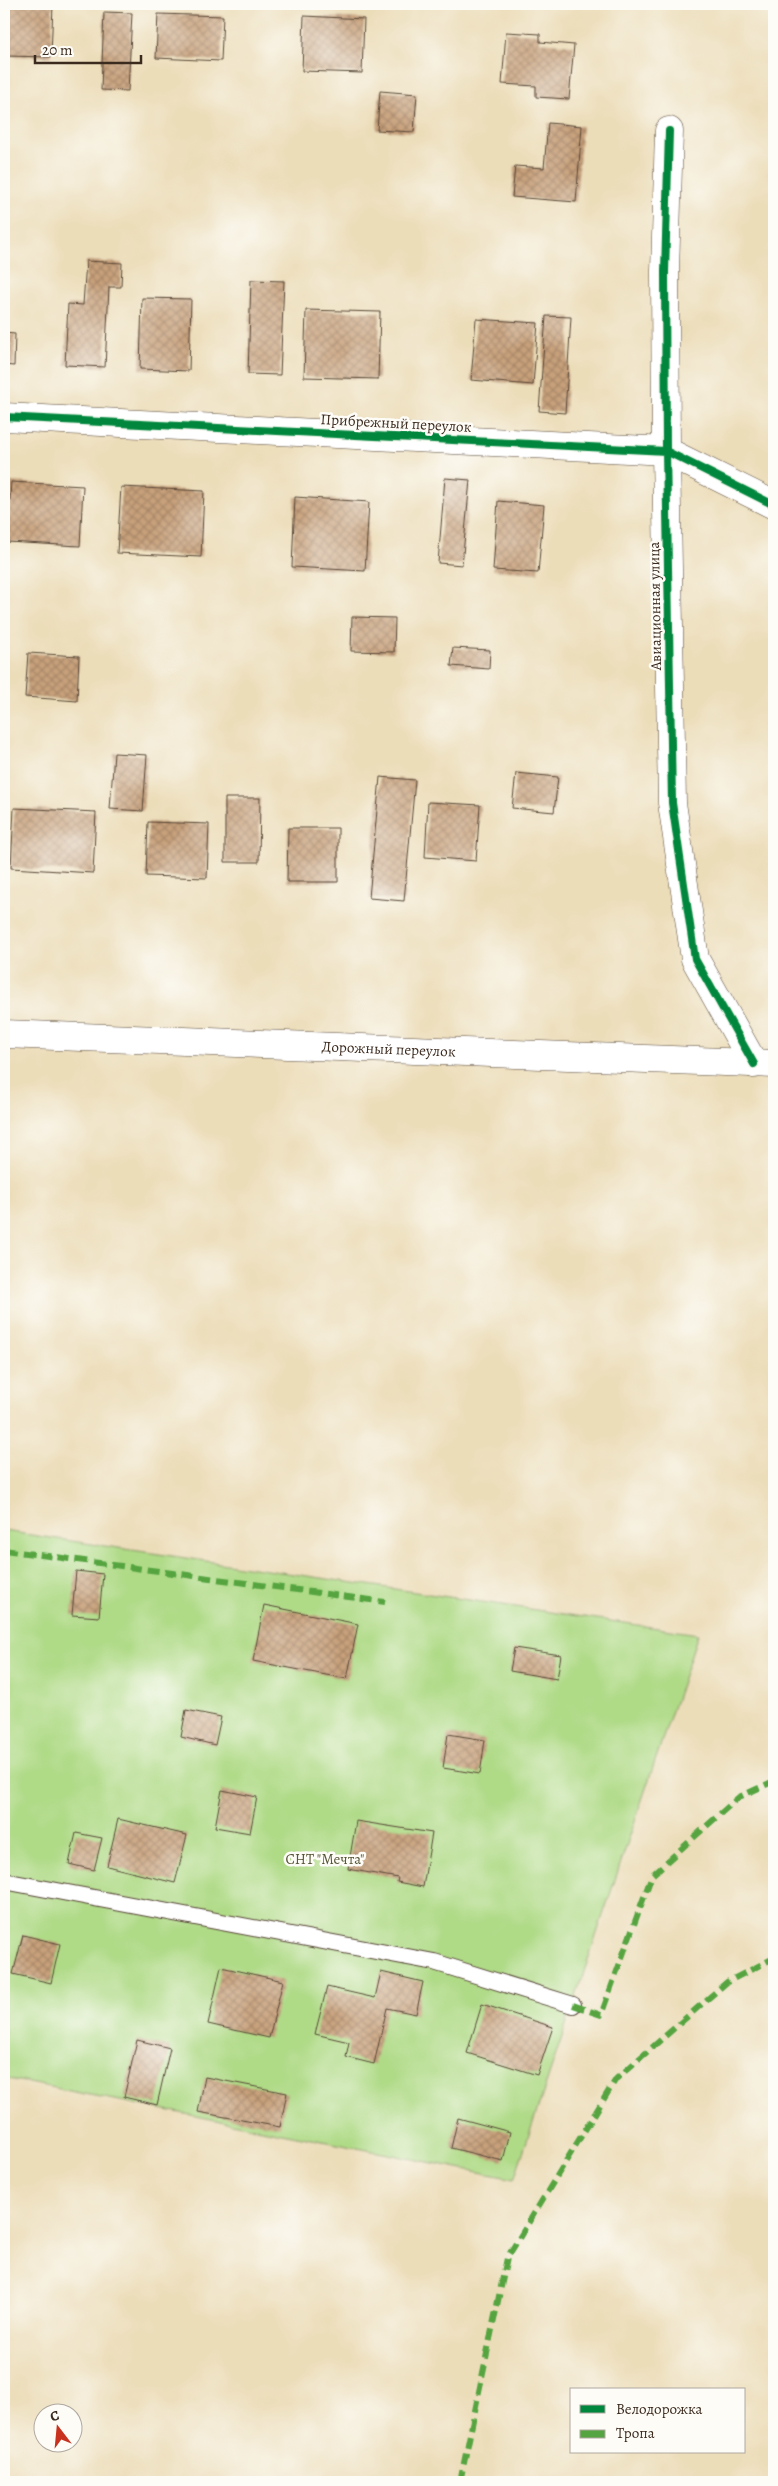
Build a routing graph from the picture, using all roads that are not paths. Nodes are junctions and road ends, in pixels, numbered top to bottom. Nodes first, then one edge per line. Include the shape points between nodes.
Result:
1 (669, 131) dead end
2 (4, 417) edge
3 (666, 451) junction
4 (774, 505) edge
5 (4, 1034) edge
6 (764, 1064) edge
7 (4, 1881) edge
8 (573, 2005) dead end

1 - 3 street, Авиационная улица via 665,272
2 - 3 street, Прибрежный переулок
3 - 4 street, Прибрежный переулок
3 - 6 street, Авиационная улица via 672,803 695,959
5 - 6 street, Дорожный переулок
7 - 8 lane via 434,1962

